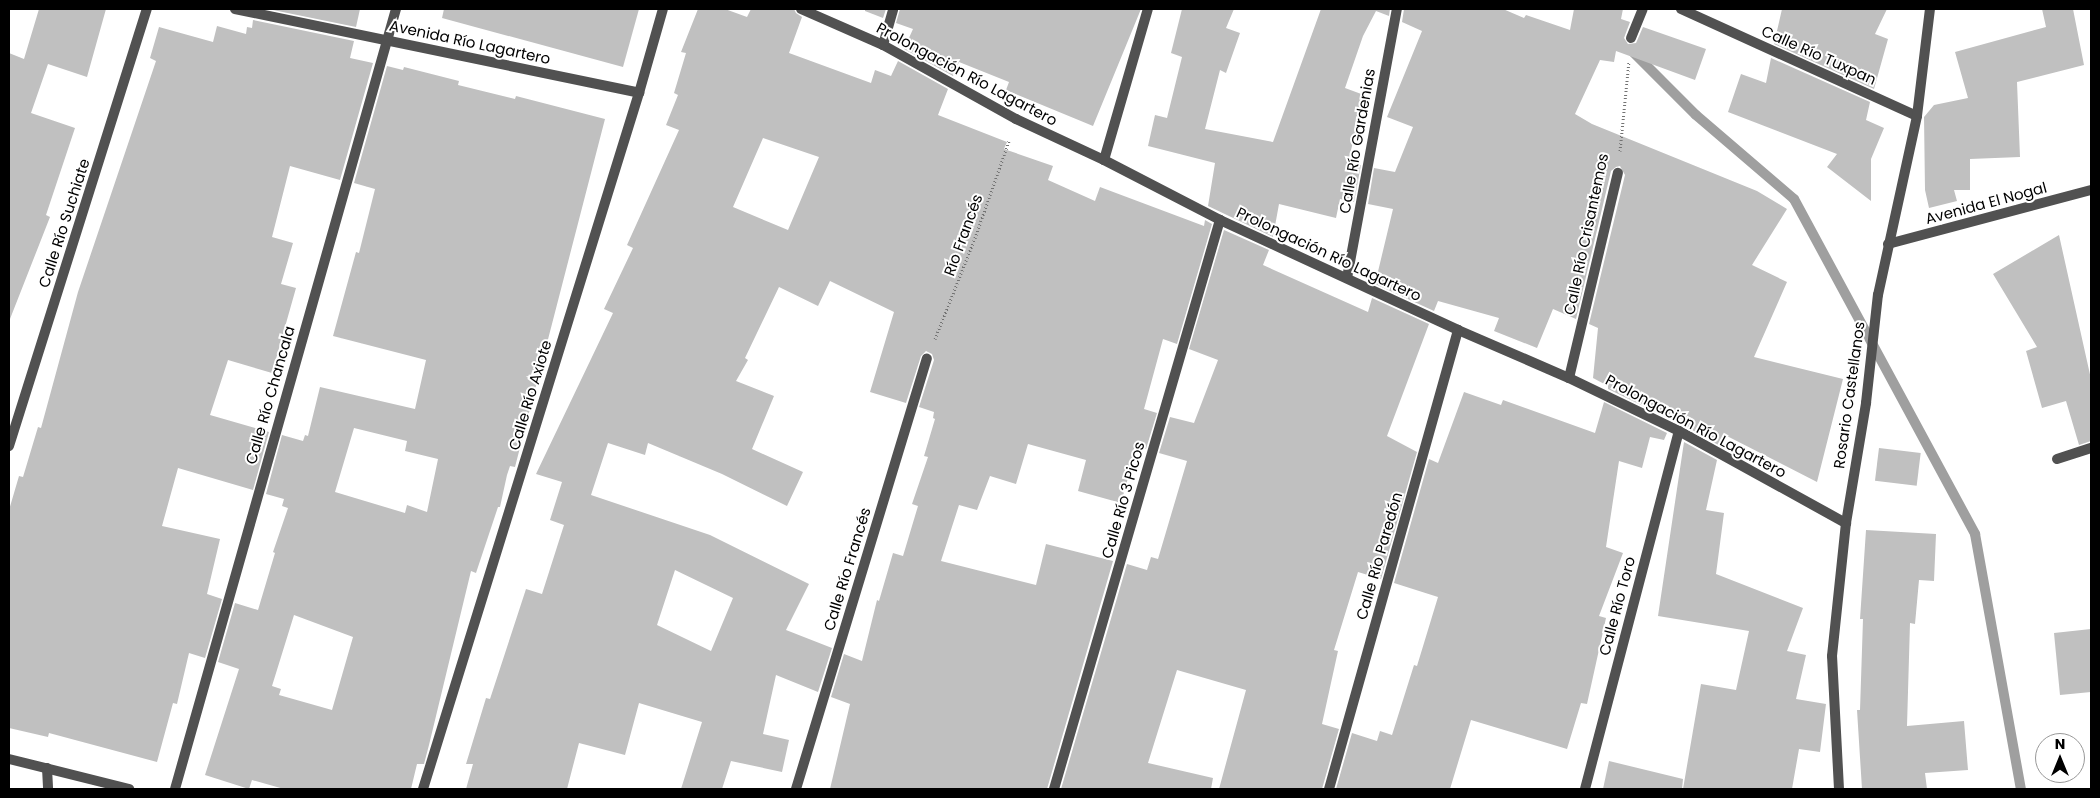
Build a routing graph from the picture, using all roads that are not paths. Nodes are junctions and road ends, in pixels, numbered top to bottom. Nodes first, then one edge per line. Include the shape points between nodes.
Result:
1 (147, 9) edge
2 (235, 9) edge
3 (396, 9) edge
4 (663, 9) edge
5 (801, 9) edge
6 (893, 9) edge
7 (1148, 9) edge
8 (1397, 9) edge
9 (1643, 9) edge
10 (1681, 9) edge
11 (1930, 9) edge
12 (1631, 38) road end
13 (386, 40) junction
14 (883, 45) junction
15 (639, 93) junction
16 (1917, 116) junction
17 (1104, 160) junction
18 (1618, 173) road end
19 (2091, 190) edge
20 (1220, 220) junction
21 (1888, 244) junction
22 (1347, 278) junction
23 (1458, 330) junction
24 (927, 358) road end
25 (1569, 378) junction
26 (1679, 431) junction
27 (9, 446) edge
28 (2091, 448) edge
29 (2057, 459) dead end
30 (1846, 523) junction
31 (9, 759) edge
32 (47, 768) junction
33 (48, 789) edge
34 (129, 789) edge
35 (175, 789) edge
36 (423, 789) edge
37 (796, 789) edge
38 (1054, 789) edge
39 (1329, 789) edge
40 (1585, 789) edge
41 (1839, 789) edge

1 - 27 street, Calle Río Suchiate
2 - 13 street, Avenida Río Lagartero
3 - 13 street, Calle Río Chancala
4 - 15 street, Calle Río Axiote
5 - 14 street, Prolongación Río Lagartero
6 - 14 street
7 - 17 street
8 - 22 street, Calle Río Gardenias
9 - 12 street
10 - 16 street, Calle Río Tuxpan
11 - 16 street, Rosario Castellanos
13 - 15 street, Avenida Río Lagartero
13 - 35 street, Calle Río Chancala
14 - 17 street, Prolongación Río Lagartero via 1016,119
15 - 36 street, Calle Río Axiote
16 - 21 street, Rosario Castellanos
17 - 20 street, Prolongación Río Lagartero
18 - 25 street, Calle Río Crisantemos
19 - 21 street, Avenida El Nogal
20 - 22 street, Prolongación Río Lagartero
20 - 38 street, Calle Río 3 Picos
21 - 30 street, Rosario Castellanos
22 - 23 street, Prolongación Río Lagartero
23 - 25 street, Prolongación Río Lagartero
23 - 39 street, Calle Río Paredón
24 - 37 street, Calle Río Francés
25 - 26 street, Prolongación Río Lagartero
26 - 30 street, Prolongación Río Lagartero
26 - 40 street, Calle Río Toro
28 - 29 street
30 - 41 street, Rosario Castellanos via 1832,656
31 - 32 street
32 - 33 street
32 - 34 street

